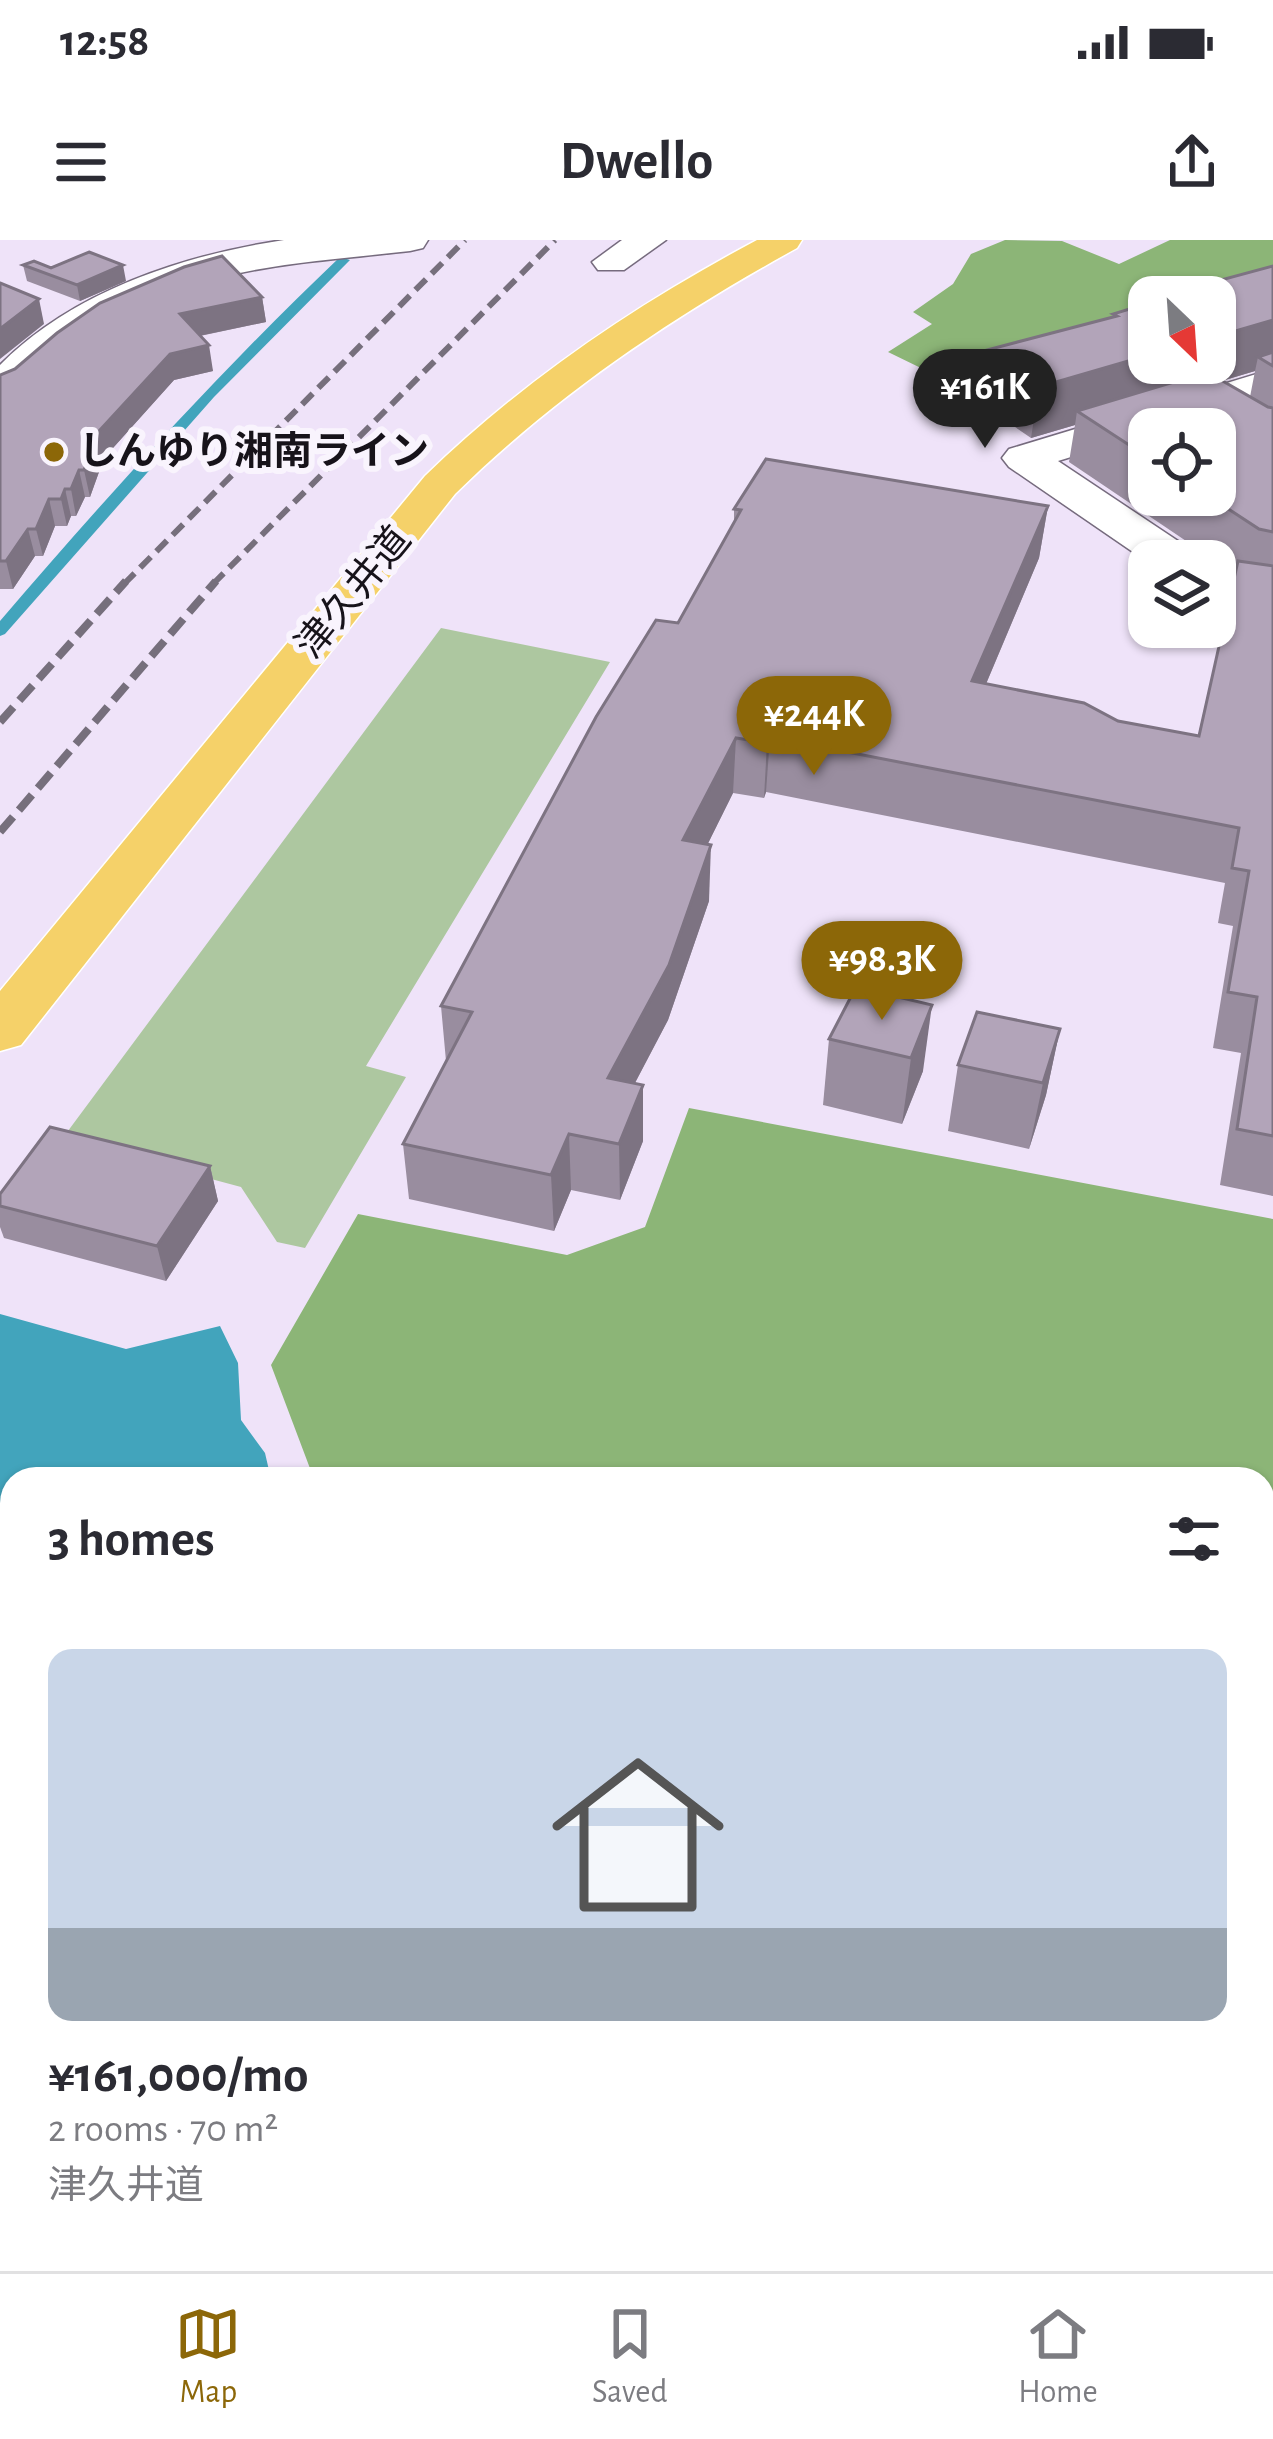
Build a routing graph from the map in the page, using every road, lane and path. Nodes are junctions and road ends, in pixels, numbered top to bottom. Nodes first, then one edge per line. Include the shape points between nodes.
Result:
1 (410, 240) edge
2 (648, 240) edge
3 (784, 240) edge
4 (611, 262) dead end
5 (41, 304) edge
6 (83, 321) junction
7 (1273, 382) edge
8 (0, 389) edge
9 (1202, 404) junction
10 (1255, 435) edge
11 (1146, 540) edge
12 (1236, 598) edge
13 (1273, 604) edge
14 (0, 1031) edge

1 - 6 street via 252,256 189,273
2 - 4 street
3 - 14 main road, 津久井道 via 686,293 497,427 440,485
5 - 6 street
6 - 8 street
7 - 9 street
9 - 10 street
9 - 11 street via 1024,458
12 - 13 street

